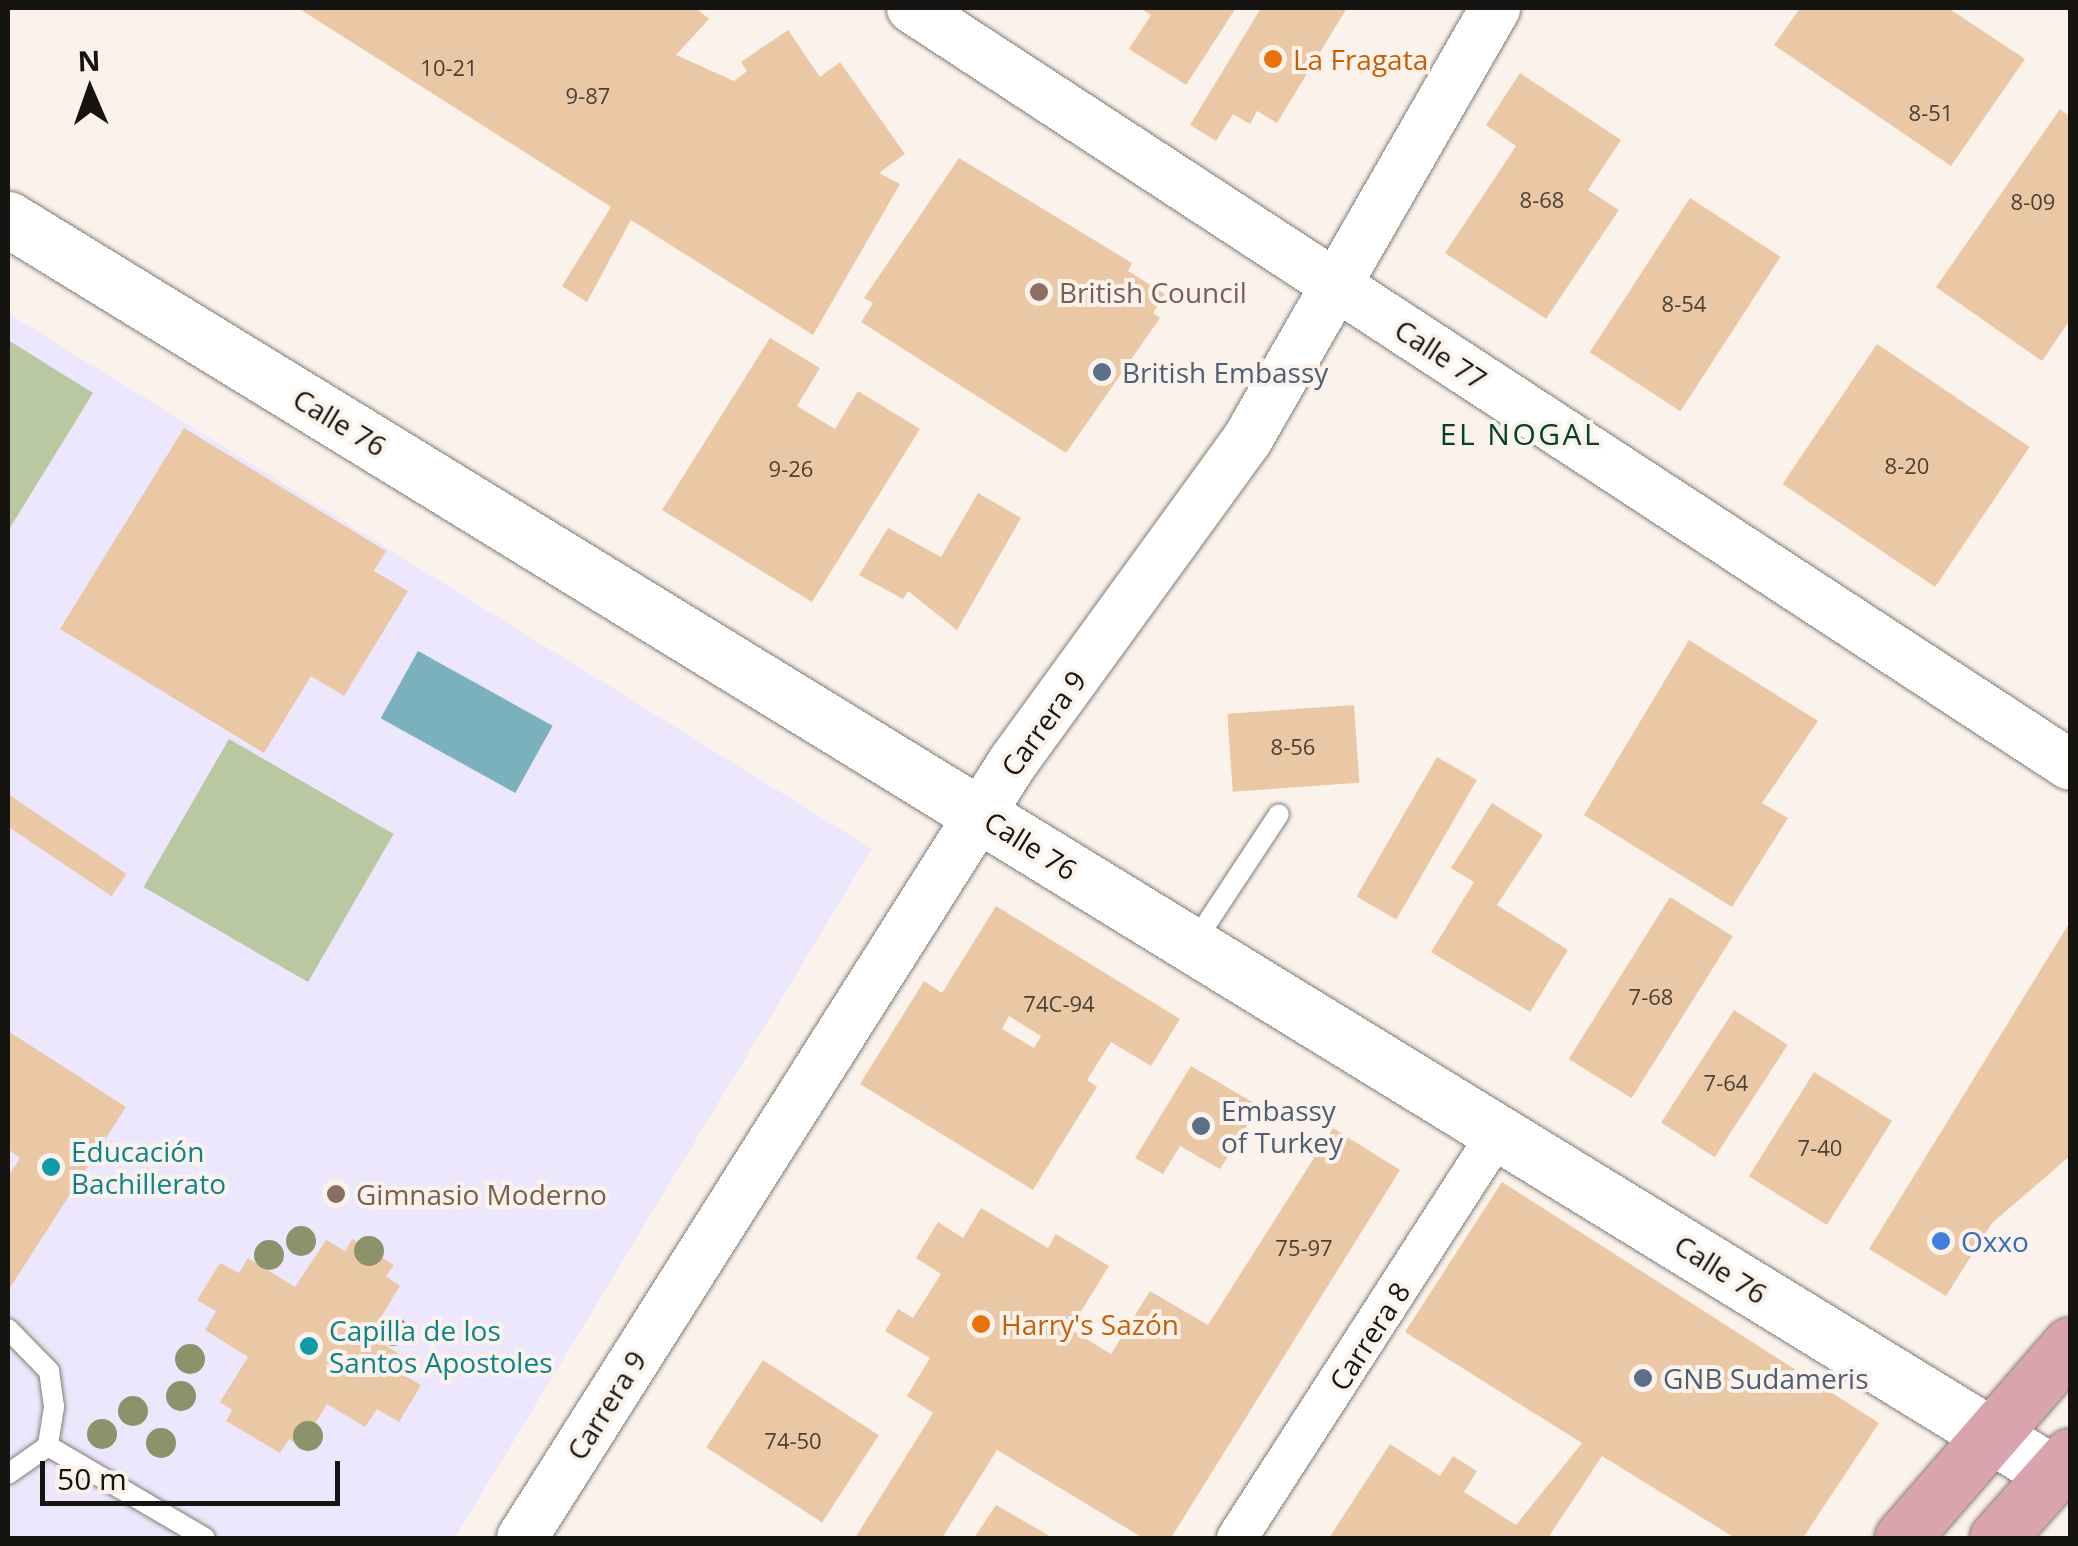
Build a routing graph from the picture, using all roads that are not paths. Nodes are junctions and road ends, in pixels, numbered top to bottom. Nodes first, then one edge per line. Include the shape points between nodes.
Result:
1 (912, 8) edge
2 (1495, 8) edge
3 (8, 218) edge
4 (1336, 285) junction
5 (2070, 765) edge
6 (980, 813) junction
7 (1279, 814) dead end
8 (1193, 944) junction
9 (1499, 1132) junction
10 (8, 1329) edge
11 (2070, 1345) edge
12 (1992, 1436) junction
13 (48, 1446) junction
14 (2062, 1465) edge
15 (8, 1474) edge
16 (204, 1538) edge
17 (522, 1538) edge
18 (1238, 1538) edge
19 (1902, 1538) edge
20 (1997, 1538) edge

1 - 4 street, Calle 77
2 - 4 street, Carrera 9
3 - 6 main road, Calle 76
4 - 5 street, Calle 77
4 - 6 street, Carrera 9 via 1194,520
6 - 8 main road, Calle 76
6 - 17 street, Carrera 9
7 - 8 lane
8 - 9 main road, Calle 76
9 - 12 main road, Calle 76
9 - 18 street, Carrera 8
10 - 13 lane via 49,1371
11 - 12 main road
12 - 14 main road, Calle 76
12 - 19 main road
13 - 15 lane
13 - 16 lane
14 - 20 main road

